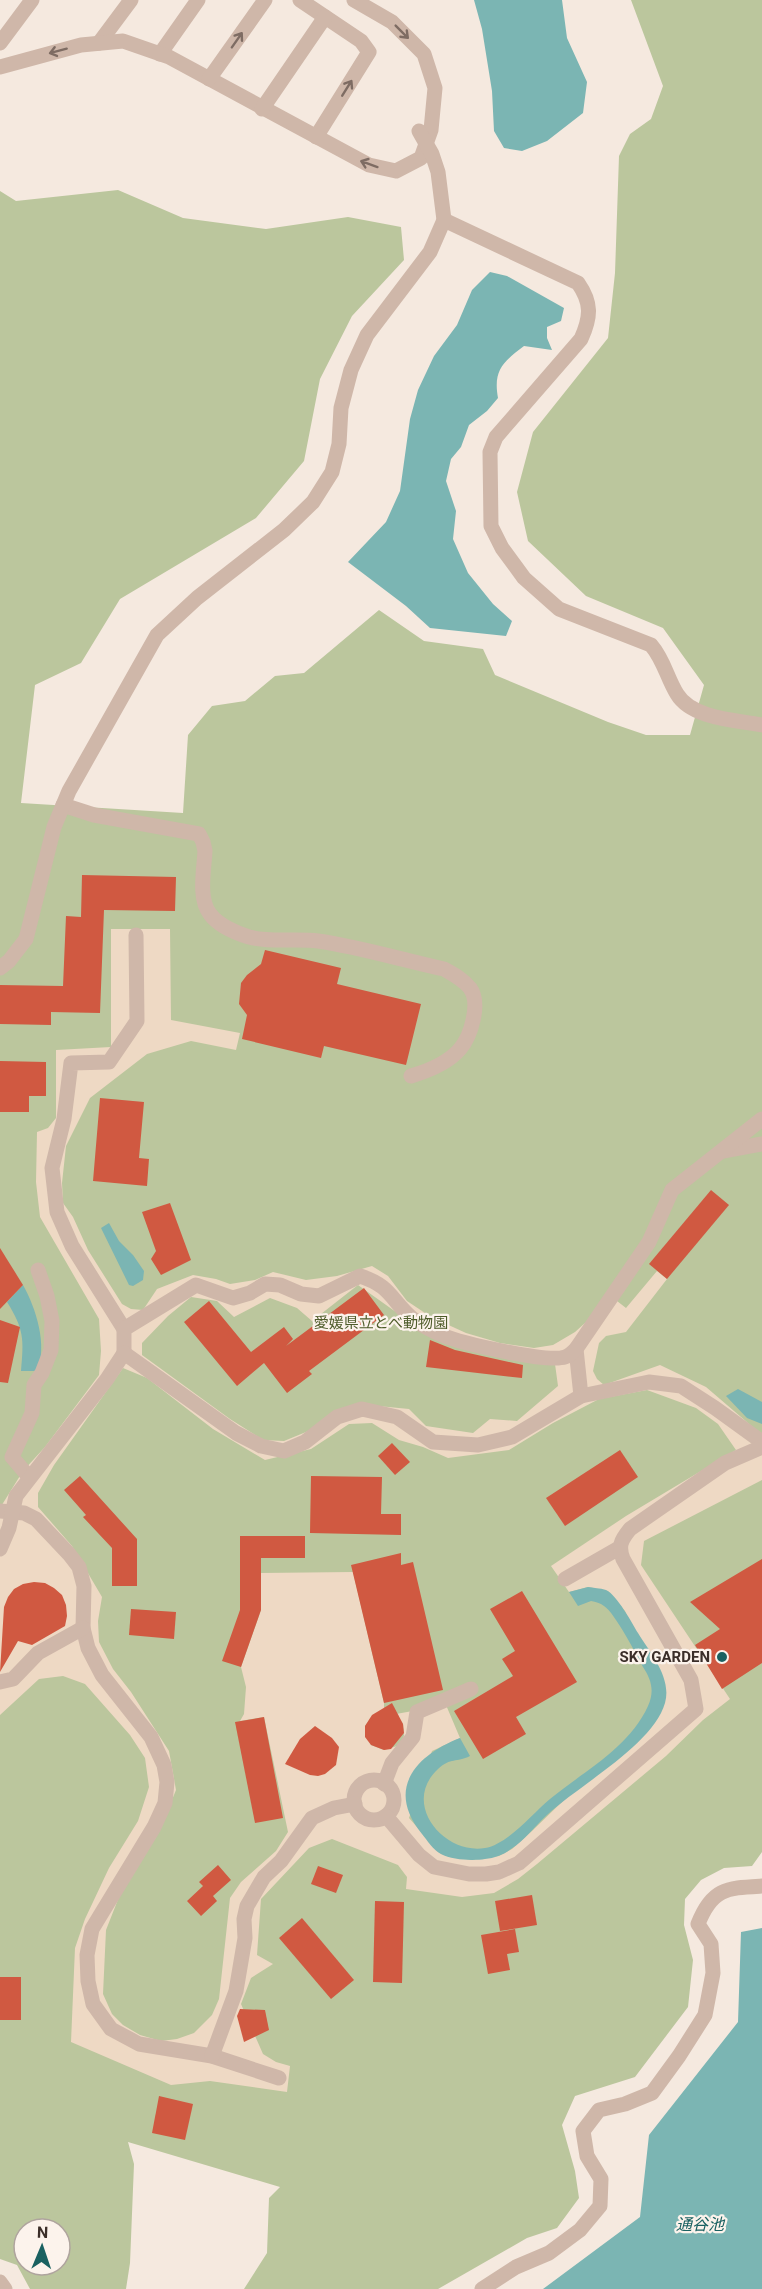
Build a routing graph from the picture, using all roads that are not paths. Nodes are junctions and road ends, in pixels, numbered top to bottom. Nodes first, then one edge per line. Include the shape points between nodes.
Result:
1 (32, 0) edge
2 (130, 0) edge
3 (198, 0) edge
4 (265, 0) edge
5 (300, 0) edge
6 (354, 0) edge
7 (325, 17) junction
8 (0, 43) edge
9 (99, 43) junction
10 (160, 54) junction
11 (0, 67) edge
12 (209, 79) junction
13 (262, 109) junction
14 (316, 137) junction
15 (423, 138) junction
16 (444, 220) junction
17 (762, 725) edge
18 (63, 805) junction
19 (136, 935) dead end
20 (0, 968) edge
21 (411, 1076) dead end
22 (762, 1119) edge
23 (762, 1144) edge
24 (720, 1151) junction
25 (38, 1270) dead end
26 (124, 1329) junction
27 (576, 1349) junction
28 (124, 1353) junction
29 (581, 1396) junction
30 (762, 1442) edge
31 (762, 1447) edge
32 (29, 1477) junction
33 (6, 1512) edge
34 (619, 1548) junction
35 (0, 1549) edge
36 (565, 1579) dead end
37 (83, 1628) junction
38 (0, 1682) edge
39 (471, 1689) dead end
40 (384, 1784) junction
41 (355, 1804) junction
42 (386, 1816) junction
43 (762, 1887) edge
44 (212, 2056) junction
45 (279, 2078) dead end
46 (0, 2282) edge
47 (4, 2289) edge
48 (482, 2289) edge

1 - 8 lane
2 - 9 lane
3 - 10 lane
12 -> 4 lane
5 - 7 lane
6 -> 15 lane via 392,21 424,54 435,88 431,130
7 - 13 lane
14 -> 7 lane via 369,52 361,41
9 - 10 lane via 123,41
9 -> 11 lane
10 - 12 lane
12 - 13 lane
13 - 14 lane
15 -> 14 lane via 421,158 396,171 369,165
15 - 16 lane via 438,172
16 - 17 lane via 578,283 588,297 588,323 581,339 496,437 490,452 491,526 502,548 524,578 559,609 651,645 659,654 677,696 697,711 722,720
16 - 18 lane via 430,252 367,335 351,370 332,472 320,492 284,530 197,598 157,635
18 - 20 lane via 51,836 26,939
18 - 21 lane via 94,815 199,834 205,851 205,908 220,924 245,936 271,941 318,941 444,969 460,978 472,989 475,1003 468,1034 459,1050 445,1061
19 - 26 lane via 137,1021 109,1062 72,1063 52,1168 57,1212 72,1246
22 - 24 lane
23 - 24 lane
24 - 27 lane via 672,1190 649,1242
25 - 32 lane via 52,1322 51,1350 34,1385 32,1413 12,1457
26 - 27 lane via 196,1285 233,1299 265,1284 318,1296 360,1276 386,1288 413,1319 443,1335 542,1357 564,1358
26 - 28 lane
27 - 29 lane
28 - 29 lane via 236,1433 261,1446 284,1451 305,1442 337,1417 362,1409 397,1417 433,1442 478,1445 512,1437
28 - 32 lane
29 - 30 lane via 649,1382 681,1386
31 - 34 lane via 725,1463 630,1529
32 - 33 lane
33 - 35 lane
33 - 37 lane via 24,1513 36,1519 79,1567 84,1586
34 - 36 lane
34 - 42 lane via 691,1680 696,1709 519,1863 499,1872 469,1874 434,1868
37 - 38 lane via 38,1653 13,1679
37 - 44 lane via 102,1675 151,1737 164,1765 166,1782 165,1803 154,1827 93,1929 87,1954 93,2004 111,2029 139,2044
39 - 40 lane via 417,1712 413,1737 392,1763
40 - 41 lane via 364,1783 355,1794
40 - 42 lane via 394,1797
41 - 42 lane via 364,1818 377,1820
41 - 44 lane via 312,1818 281,1861 264,1877 247,1906 236,1991
43 - 48 lane via 721,1891 705,1906 698,1924 711,1944 713,1973 705,2015 652,2093 599,2110 584,2131 587,2156 601,2179 600,2206 580,2230 549,2253 516,2267
44 - 45 lane
46 - 47 lane

